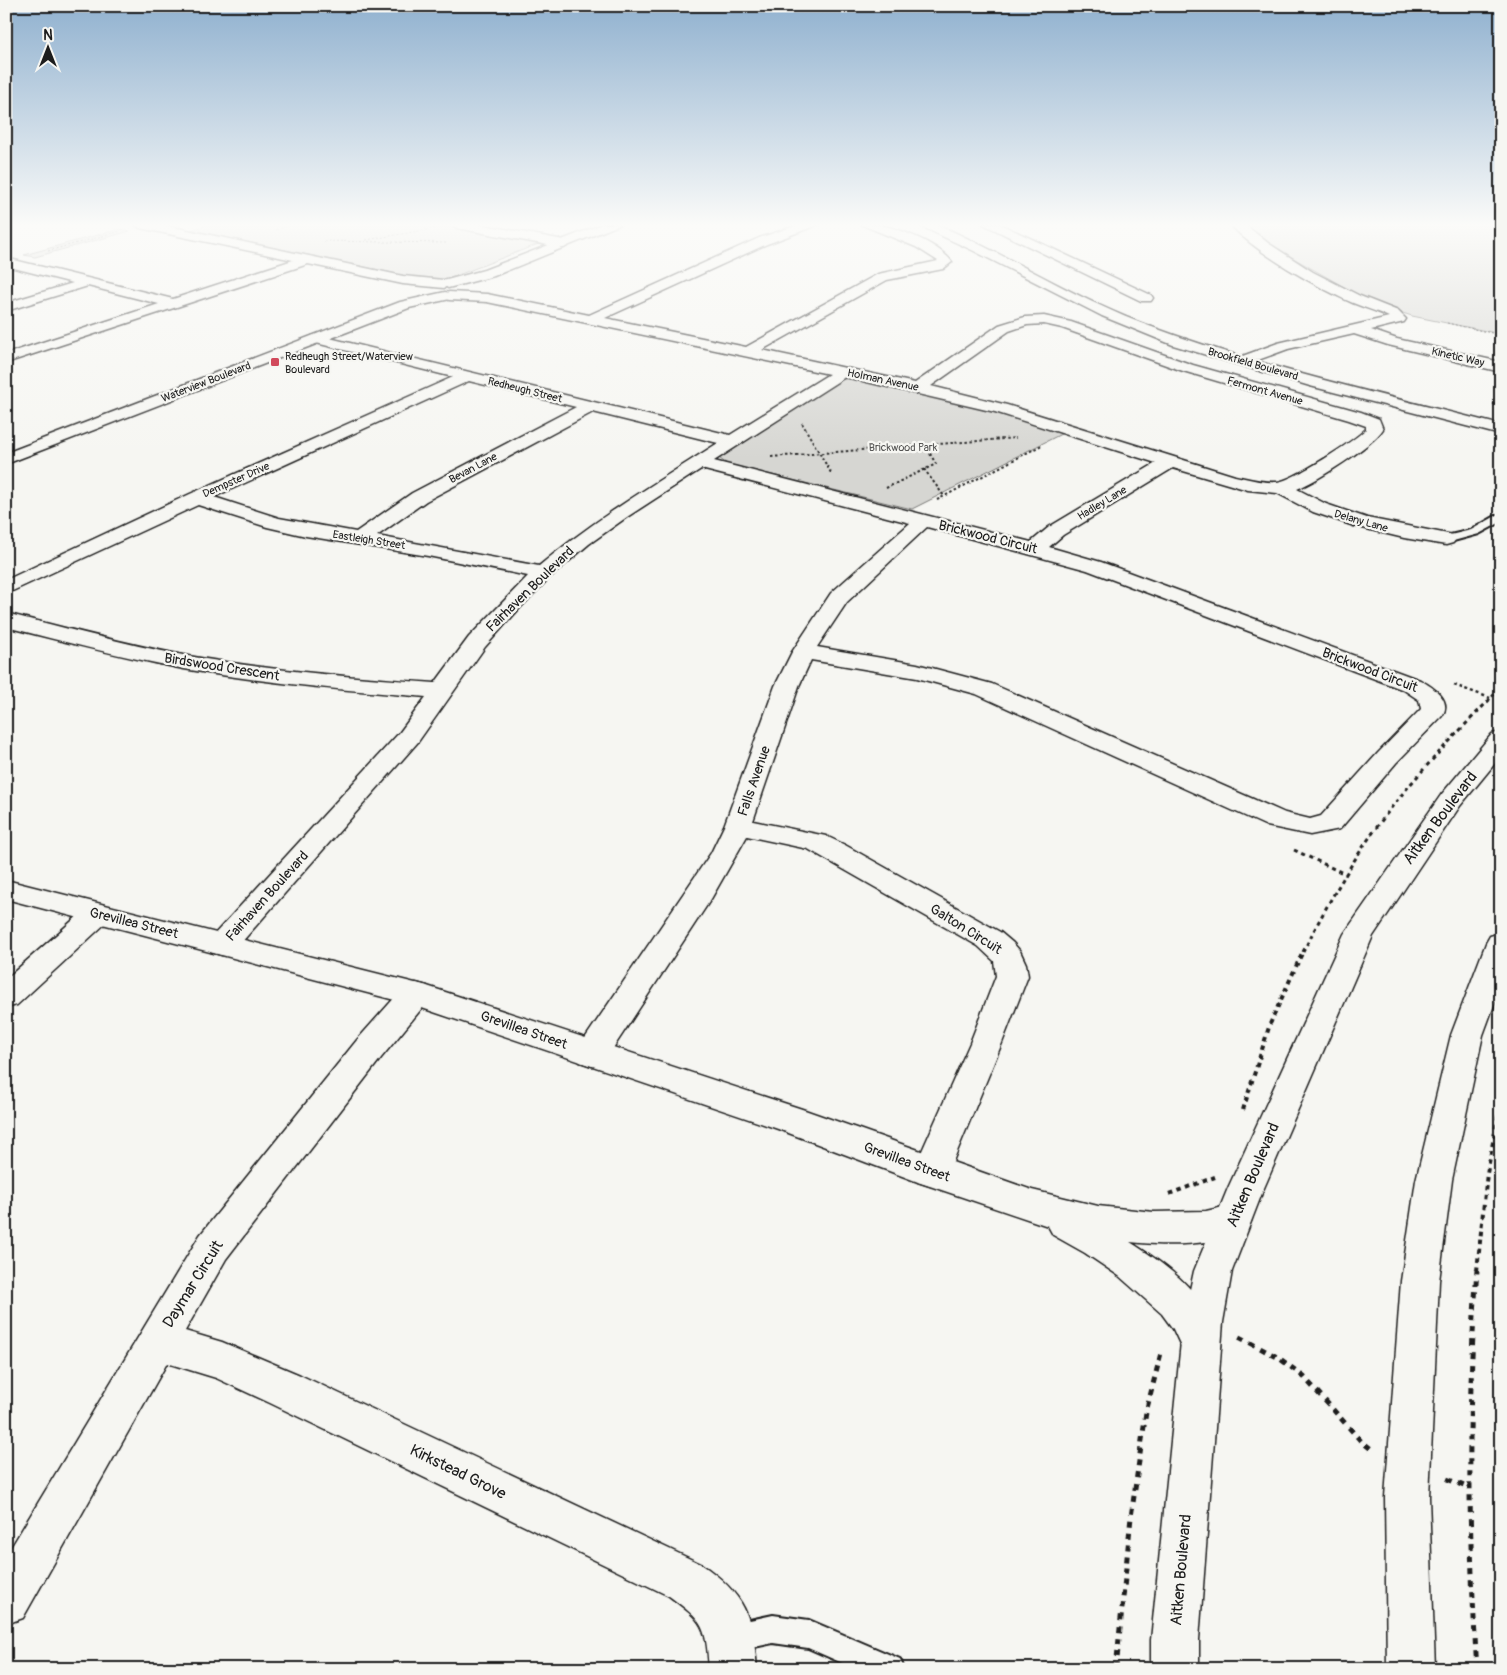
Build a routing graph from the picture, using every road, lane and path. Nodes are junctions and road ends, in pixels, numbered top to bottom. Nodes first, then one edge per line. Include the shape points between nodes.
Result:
1 (22, 302) edge
2 (168, 302) edge
3 (180, 302) edge
4 (410, 302) edge
5 (413, 302) edge
6 (507, 302) edge
7 (629, 302) edge
8 (839, 302) edge
9 (1087, 302) edge
10 (1363, 302) edge
11 (175, 304) junction
12 (405, 305) junction
13 (6, 307) edge
14 (590, 320) junction
15 (1447, 323) dead end
16 (1357, 330) junction
17 (1501, 335) edge
18 (318, 339) junction
19 (746, 353) junction
20 (6, 359) edge
21 (1242, 361) junction
22 (1501, 367) edge
23 (842, 372) junction
24 (468, 376) junction
25 (918, 388) junction
26 (1339, 388) junction
27 (1492, 403) dead end
28 (1501, 405) edge
29 (591, 406) junction
30 (799, 418) dead end
31 (1501, 419) edge
32 (1501, 430) edge
33 (1020, 438) dead end
34 (732, 441) junction
35 (925, 445) junction
36 (1043, 445) dead end
37 (818, 453) junction
38 (771, 457) dead end
39 (6, 459) edge
40 (1172, 461) junction
41 (698, 463) junction
42 (924, 469) junction
43 (835, 479) dead end
44 (1277, 488) junction
45 (880, 491) dead end
46 (944, 496) junction
47 (197, 498) junction
48 (930, 511) junction
49 (1501, 516) edge
50 (360, 538) junction
51 (1446, 539) joint
52 (1035, 549) junction
53 (543, 573) junction
54 (6, 588) edge
55 (6, 620) edge
56 (803, 652) junction
57 (1453, 684) dead end
58 (442, 691) junction
59 (1490, 698) dead end
60 (1501, 739) edge
61 (738, 826) junction
62 (1288, 848) dead end
63 (1347, 875) dead end
64 (6, 889) edge
65 (98, 914) junction
66 (1501, 943) edge
67 (222, 945) junction
68 (416, 994) junction
69 (6, 996) edge
70 (592, 1054) junction
71 (1501, 1101) edge
72 (931, 1172) junction
73 (1032, 1206) junction
74 (1232, 1221) junction
75 (158, 1342) junction
76 (1201, 1346) junction
77 (6, 1600) edge
78 (732, 1653) edge
79 (890, 1669) edge
80 (1175, 1669) edge
81 (1411, 1669) edge
82 (1477, 1669) edge

1 - 13 street
2 - 11 street
3 - 11 street
4 - 12 street, Waterview Boulevard
5 - 12 street, Waterview Boulevard
6 - 14 street, Holman Avenue
7 - 14 street
8 - 19 street
9 - 21 street, Brookfield Boulevard via 1171,338
10 - 16 street via 1398,317 1398,321
11 - 20 street
12 - 18 street, Waterview Boulevard
14 - 19 street, Holman Avenue
15 - 17 path
16 - 21 street via 1283,346
16 - 22 street, Kinetic Way via 1393,342
18 - 24 street, Redheugh Street
18 - 39 street, Waterview Boulevard
19 - 23 street, Holman Avenue
21 - 26 street, Brookfield Boulevard
23 - 25 street, Holman Avenue
23 - 34 street, Fairhaven Boulevard
24 - 29 street, Redheugh Street
24 - 47 street, Dempster Drive
25 - 40 street, Holman Avenue via 1001,408
25 - 44 street, Fermont Avenue via 1004,328 1014,323 1037,320 1056,322 1188,368 1373,423 1375,429 1372,433 1300,482
26 - 31 street, Brookfield Boulevard
26 - 32 street, Brookfield Boulevard
27 - 28 path
29 - 34 street, Redheugh Street
29 - 50 street, Bevan Lane via 419,497
30 - 37 path
33 - 35 path
34 - 41 street, Fairhaven Boulevard
35 - 37 path
35 - 42 path via 936,464
36 - 46 path
37 - 38 path
37 - 43 path
40 - 44 street, Holman Avenue via 1249,485
40 - 52 street, Hadley Lane via 1056,531
41 - 48 street, Brickwood Circuit
41 - 53 street, Fairhaven Boulevard via 582,540
42 - 45 path
42 - 46 path
44 - 51 street, Delany Lane via 1303,502 1336,513 1390,529
46 - 48 path
47 - 50 street, Eastleigh Street via 274,524
47 - 54 street, Dempster Drive
48 - 52 street, Brickwood Circuit
48 - 56 street, Falls Avenue via 839,598
49 - 51 lane via 1478,531
50 - 53 street, Eastleigh Street
52 - 56 street, Brickwood Circuit via 1094,566 1412,685 1430,696 1433,711 1330,823 1310,827 1277,820 984,689 906,668
53 - 58 street, Fairhaven Boulevard via 477,642
55 - 58 street, Birdswood Crescent via 207,666 341,683
56 - 61 street, Falls Avenue via 787,686
57 - 59 path
58 - 67 street, Fairhaven Boulevard via 410,737
60 - 74 street, Aitken Boulevard via 1450,801 1359,934
61 - 70 street, Falls Avenue via 701,892
61 - 72 street, Galton Circuit via 800,838 835,851 989,939 1009,957 1012,976
62 - 63 path
64 - 65 street, Grevillea Street
65 - 67 street, Grevillea Street
65 - 69 street
66 - 81 street via 1467,1035 1434,1180 1420,1281 1406,1497
67 - 68 street, Grevillea Street
68 - 70 street, Grevillea Street via 524,1028
68 - 75 street, Daymar Circuit via 213,1248
70 - 72 street, Grevillea Street via 790,1119
71 - 82 path via 1483,1204 1473,1325 1470,1488
72 - 73 street, Grevillea Street
73 - 74 street via 1098,1222 1154,1228 1206,1227
73 - 76 street via 1098,1240 1133,1264 1176,1301
74 - 76 street, Aitken Boulevard via 1213,1271
75 - 77 street, Daymar Circuit
75 - 78 street, Kirkstead Grove via 222,1361 285,1389 685,1580 708,1596 725,1618
76 - 80 street, Aitken Boulevard
78 - 79 lane, Kirkstead Grove via 773,1630 809,1634

